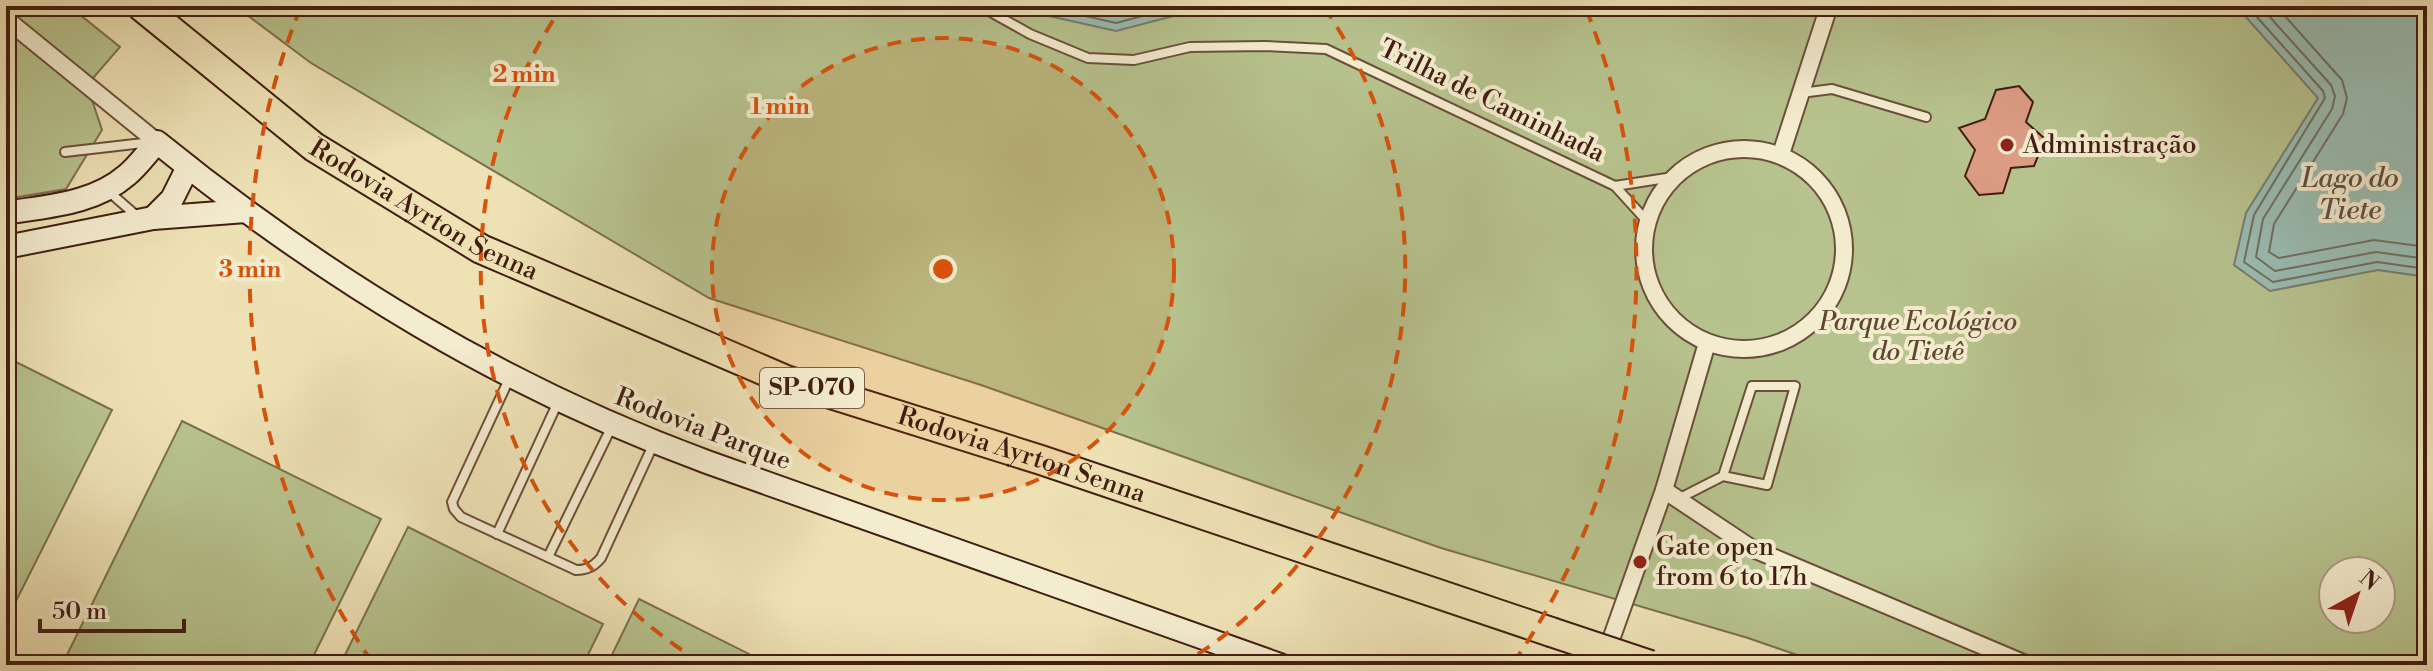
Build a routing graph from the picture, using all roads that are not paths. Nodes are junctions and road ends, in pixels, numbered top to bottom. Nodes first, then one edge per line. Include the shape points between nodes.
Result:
1 (141, 6) edge
2 (980, 6) edge
3 (1829, 6) edge
4 (6, 19) edge
5 (1800, 93) junction
6 (1926, 117) dead end
7 (157, 142) junction
8 (65, 152) dead end
9 (1781, 154) junction
10 (188, 167) junction
11 (1673, 177) junction
12 (1615, 186) junction
13 (107, 189) junction
14 (69, 203) junction
15 (246, 211) junction
16 (6, 213) edge
17 (148, 219) junction
18 (1645, 219) junction
19 (79, 232) junction
20 (6, 247) edge
21 (1707, 343) junction
22 (511, 376) junction
23 (558, 401) junction
24 (612, 425) junction
25 (654, 443) junction
26 (1723, 476) junction
27 (1671, 494) junction
28 (497, 534) junction
29 (548, 557) junction
30 (1280, 665) edge
31 (1602, 665) edge
32 (1650, 665) edge
33 (2028, 665) edge

1 - 32 highway, Rodovia Ayrton Senna / SP-070, bridge via 314,147 481,249 786,380
2 - 12 lane, Trilha de Caminhada via 1088,58 1134,60 1190,47 1326,49
3 - 5 street
4 - 7 street
5 - 6 lane via 1832,89
5 - 9 street
7 - 8 lane
7 - 10 street, Rodovia Parque
7 - 13 street
9 - 11 street, Trilha de Caminhada via 1721,150
9 - 21 street, Trilha de Caminhada via 1819,181 1842,222 1845,268 1832,301 1808,328 1777,345 1742,350
10 - 15 street, Rodovia Parque
10 - 17 street via 172,199
11 - 12 lane, Trilha de Caminhada
11 - 18 street, Trilha de Caminhada
12 - 18 lane, Trilha de Caminhada
13 - 14 street
13 - 17 lane
14 - 16 street
14 - 19 street
15 - 17 street
15 - 22 street, Rodovia Parque via 325,268
17 - 19 street
18 - 21 street via 1646,270 1658,300 1679,326
19 - 20 street
21 - 27 street
22 - 23 street, Rodovia Parque
22 - 28 lane via 452,502 461,517
23 - 24 street, Rodovia Parque
23 - 28 lane
24 - 25 street, Rodovia Parque
24 - 29 lane
25 - 29 lane via 601,558 576,570
25 - 30 street, Rodovia Parque
26 - 26 lane via 1752,386 1795,386 1767,485
26 - 27 lane
27 - 31 street
27 - 33 street via 1751,548
28 - 29 lane

